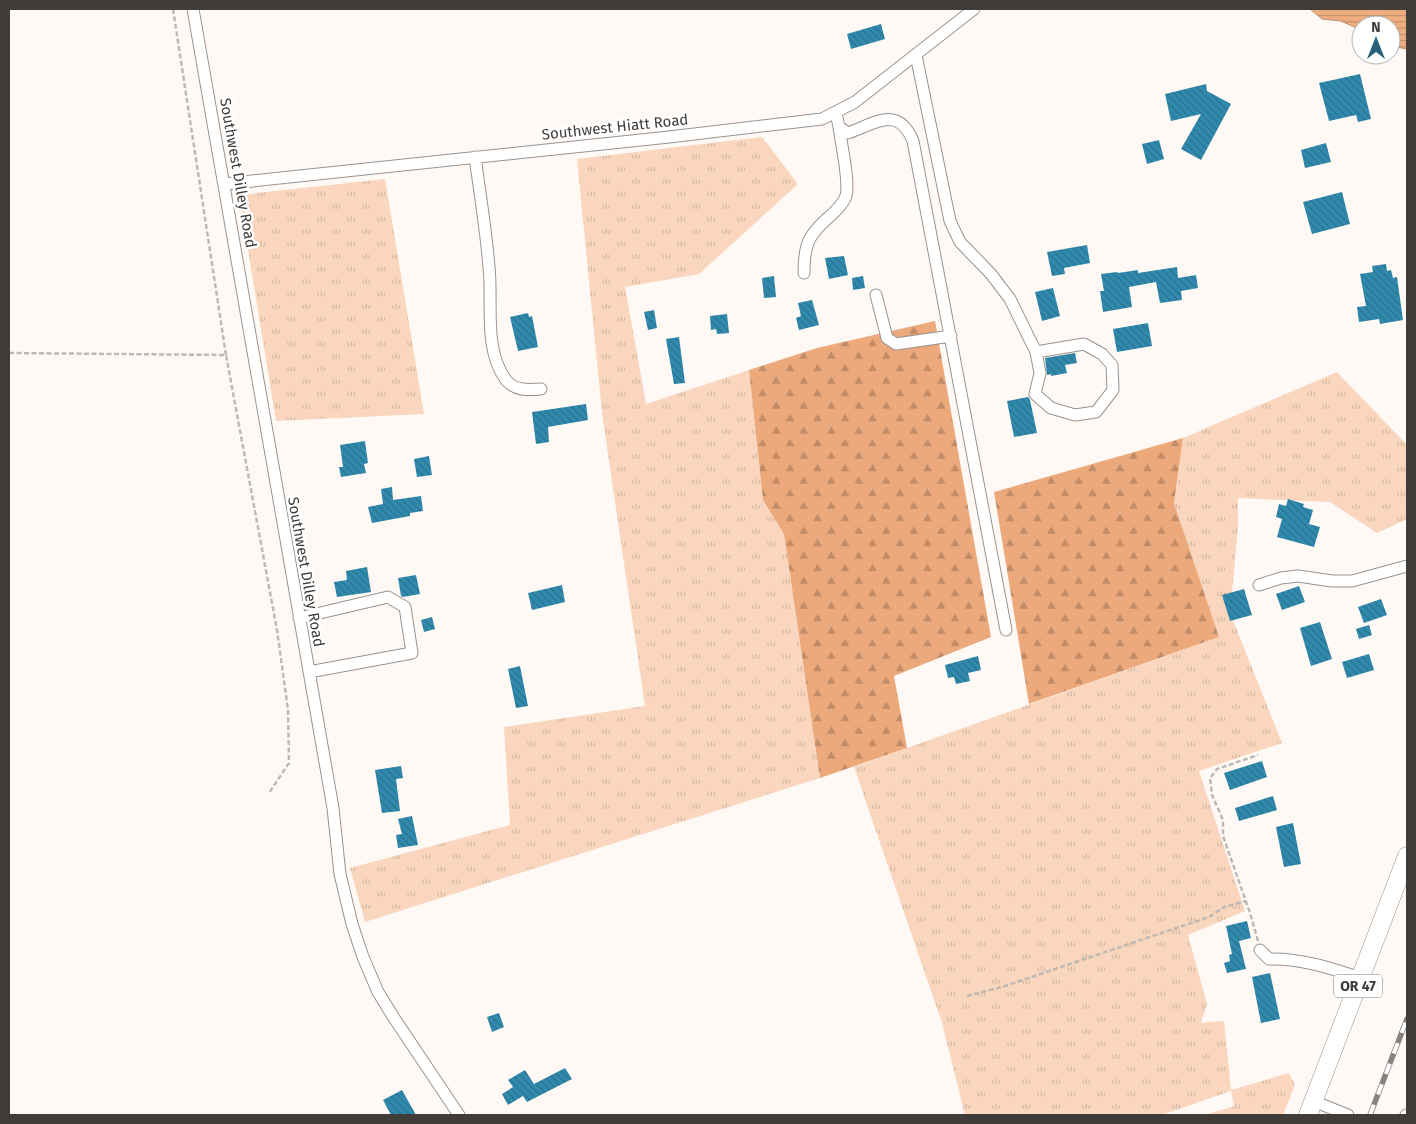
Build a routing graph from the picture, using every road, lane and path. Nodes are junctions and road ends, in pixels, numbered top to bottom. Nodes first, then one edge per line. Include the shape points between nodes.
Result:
1 (173, 9) edge
2 (193, 9) edge
3 (974, 9) edge
4 (959, 14) edge
5 (916, 55) junction
6 (836, 113) junction
7 (839, 127) junction
8 (476, 157) junction
9 (224, 184) junction
10 (804, 273) dead end
11 (876, 295) dead end
12 (951, 336) junction
13 (1036, 352) junction
14 (9, 354) edge
15 (226, 355) junction
16 (541, 389) dead end
17 (1407, 566) edge
18 (1259, 585) dead end
19 (299, 618) junction
20 (1006, 630) dead end
21 (309, 672) junction
22 (1258, 755) dead end
23 (269, 793) dead end
24 (1407, 856) edge
25 (1246, 901) junction
26 (1260, 950) joint
27 (1360, 978) junction
28 (967, 996) dead end
29 (1311, 1108) edge
30 (459, 1115) edge
31 (1348, 1115) edge

1 - 15 path
2 - 9 street, Southwest Dilley Road
3 - 4 street, Southwest Hiatt Road
4 - 5 street, Southwest Hiatt Road
5 - 6 street, Southwest Hiatt Road via 861,98
5 - 13 street via 950,221 960,242 1010,299
6 - 7 street
6 - 8 street, Southwest Hiatt Road via 804,122
7 - 10 street via 846,195 843,203 807,241
7 - 12 street via 848,133 884,119 897,119 907,127 913,140
8 - 9 street, Southwest Hiatt Road
8 - 16 street via 490,269 492,344 497,364 507,381 520,390
9 - 19 street, Southwest Dilley Road
11 - 12 street via 888,338 896,344
12 - 20 street
13 - 13 street via 1040,374 1035,394 1051,408 1075,416 1096,412 1113,390 1112,366 1102,354 1084,344
14 - 15 path
15 - 23 path via 277,630 288,710 289,763
17 - 18 street via 1352,581 1298,576
19 - 21 street, Southwest Dilley Road
19 - 21 street via 388,597 405,607 412,652
21 - 30 street, Southwest Dilley Road via 333,808 341,881 363,957 378,992
22 - 25 path via 1217,769 1210,778 1212,795 1223,820 1223,836
24 - 27 highway, OR 47
25 - 26 path
25 - 28 path via 1224,907 1209,917 1024,980
26 - 27 street via 1269,959 1284,958
27 - 29 highway, OR 47
29 - 31 street

